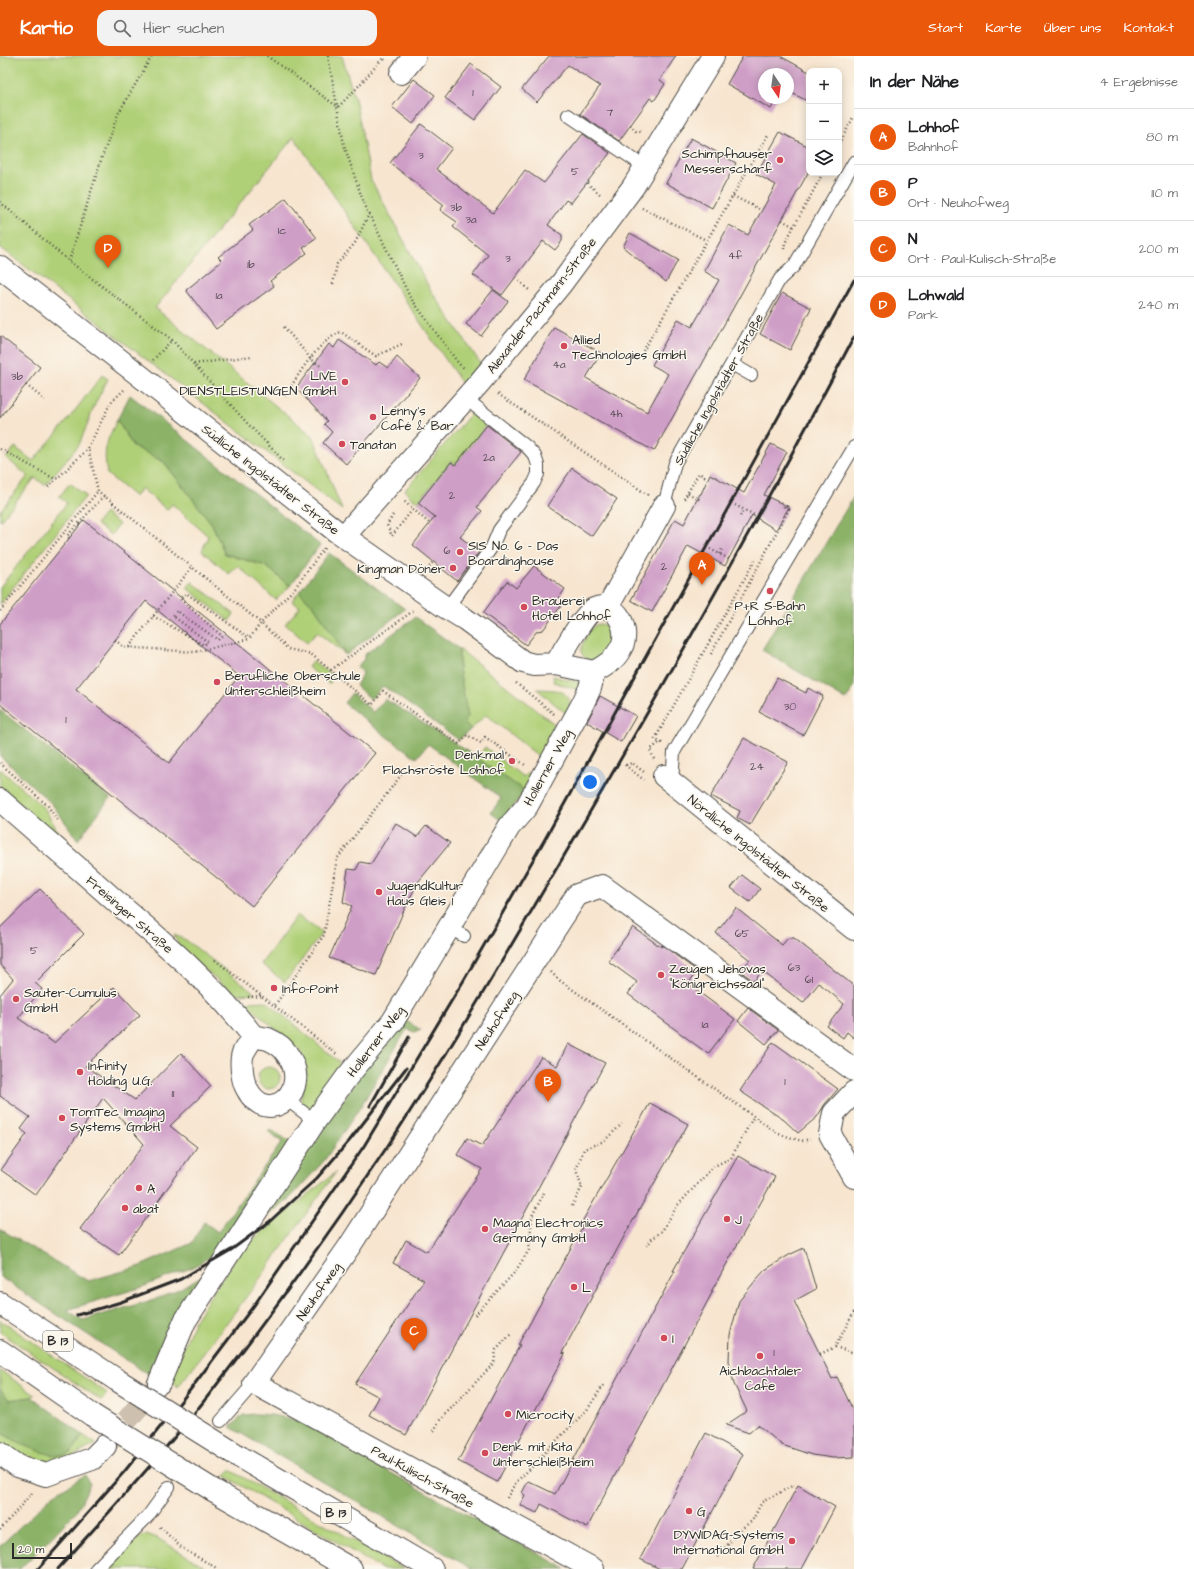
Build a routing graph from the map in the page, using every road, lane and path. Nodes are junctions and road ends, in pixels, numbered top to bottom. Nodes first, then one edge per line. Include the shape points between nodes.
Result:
1 (152, 56) edge
2 (267, 56) edge
3 (328, 56) edge
4 (415, 56) edge
5 (713, 56) edge
6 (401, 73) joint
7 (338, 107) junction
8 (568, 115) dead end
9 (854, 116) edge
10 (630, 125) dead end
11 (644, 133) dead end
12 (769, 133) dead end
13 (841, 140) edge
14 (854, 162) edge
15 (645, 167) junction
16 (587, 183) dead end
17 (590, 186) dead end
18 (733, 196) junction
19 (624, 199) junction
20 (0, 202) edge
21 (761, 210) dead end
22 (369, 214) junction
23 (782, 220) dead end
24 (794, 227) dead end
25 (706, 240) junction
26 (69, 261) junction
27 (0, 267) edge
28 (333, 284) dead end
29 (284, 327) dead end
30 (172, 340) junction
31 (404, 343) dead end
32 (643, 351) dead end
33 (252, 356) dead end
34 (311, 359) junction
35 (193, 364) junction
36 (732, 364) junction
37 (322, 367) dead end
38 (751, 374) dead end
39 (139, 375) junction
40 (480, 382) junction
41 (26, 385) dead end
42 (285, 396) dead end
43 (465, 398) junction
44 (45, 400) dead end
45 (88, 448) junction
46 (854, 448) edge
47 (0, 449) edge
48 (285, 462) dead end
49 (55, 479) junction
50 (48, 488) dead end
51 (98, 491) junction
52 (688, 493) dead end
53 (104, 496) junction
54 (702, 501) dead end
55 (735, 505) dead end
56 (398, 506) dead end
57 (664, 506) junction
58 (783, 508) dead end
59 (413, 509) junction
60 (744, 510) junction
61 (395, 512) dead end
62 (754, 515) dead end
63 (740, 516) dead end
64 (430, 524) dead end
65 (69, 538) dead end
66 (335, 541) junction
67 (710, 549) dead end
68 (722, 549) dead end
69 (720, 554) junction
70 (729, 559) dead end
71 (755, 560) dead end
72 (192, 567) junction
73 (419, 607) dead end
74 (447, 608) junction
75 (607, 608) junction
76 (0, 611) edge
77 (153, 616) junction
78 (262, 623) junction
79 (249, 639) junction
80 (115, 640) dead end
81 (129, 647) junction
82 (711, 655) dead end
83 (556, 664) junction
84 (331, 670) junction
85 (594, 672) junction
86 (666, 737) dead end
87 (632, 764) dead end
88 (625, 765) dead end
89 (408, 766) dead end
90 (542, 776) junction
91 (668, 779) joint
92 (0, 800) edge
93 (854, 929) edge
94 (537, 957) junction
95 (274, 1005) dead end
96 (252, 1036) junction
97 (854, 1070) edge
98 (854, 1092) edge
99 (286, 1099) junction
100 (754, 1116) junction
101 (315, 1121) junction
102 (622, 1124) dead end
103 (830, 1134) junction
104 (854, 1177) edge
105 (545, 1191) dead end
106 (572, 1206) dead end
107 (647, 1246) dead end
108 (0, 1303) edge
109 (854, 1312) edge
110 (475, 1315) dead end
111 (511, 1334) dead end
112 (835, 1347) junction
113 (0, 1351) edge
114 (854, 1353) edge
115 (820, 1354) dead end
116 (254, 1382) junction
117 (158, 1383) tunnel mouth
118 (604, 1384) dead end
119 (221, 1421) dead end
120 (434, 1431) dead end
121 (105, 1446) tunnel mouth
122 (0, 1453) edge
123 (46, 1475) junction
124 (794, 1485) dead end
125 (169, 1487) dead end
126 (148, 1516) junction
127 (509, 1523) junction
128 (0, 1530) edge
129 (717, 1557) dead end
130 (96, 1569) edge
131 (218, 1569) edge
132 (351, 1569) edge
133 (432, 1569) edge
134 (594, 1569) edge

1 - 26 path via 118,114
2 - 7 path
3 - 7 path
4 - 6 street
5 - 15 street, Alexander-Pachmann-Straße
6 - 7 path via 383,58
7 - 22 path via 344,145
8 - 15 lane
9 - 13 path
10 - 11 path via 636,131
12 - 18 path
14 - 36 lane, Südliche Ingolstädter Straße via 794,266 780,279
15 - 19 street, Alexander-Pachmann-Straße
16 - 17 path
18 - 21 path
18 - 25 path
19 - 25 path
19 - 40 street, Alexander-Pachmann-Straße via 561,284
20 - 26 path
22 - 28 path via 355,243 337,264
22 - 40 path via 410,297 459,364
23 - 24 path
25 - 32 path
26 - 30 path
27 - 39 street, Südliche Ingolstädter Straße
29 - 34 path
30 - 35 path
30 - 39 path
31 - 34 path via 376,356 341,332 335,334
33 - 35 path
34 - 37 path
34 - 42 path
35 - 48 path
36 - 38 lane
36 - 57 lane, Südliche Ingolstädter Straße via 675,463
39 - 45 path via 111,402
39 - 66 street, Südliche Ingolstädter Straße
40 - 43 street, Alexander-Pachmann-Straße
40 - 57 path
41 - 44 path
43 - 66 street, Alexander-Pachmann-Straße
43 - 74 lane via 527,447 535,456 538,474 534,484 499,530 492,547
45 - 49 path
45 - 51 path
46 - 91 lane via 674,752
47 - 49 path
49 - 50 path
51 - 53 path
51 - 76 path
52 - 54 path
53 - 65 path via 67,536
53 - 72 path
55 - 60 path
56 - 59 path via 402,499
57 - 75 street, Südliche Ingolstädter Straße
58 - 82 path via 785,505 789,509
59 - 61 path via 392,536 387,525
59 - 64 path
60 - 62 path
60 - 63 path
66 - 74 street, Südliche Ingolstädter Straße
66 - 78 path
67 - 69 path
68 - 69 path
69 - 70 path
71 - 86 path via 655,739 662,744
72 - 77 path
72 - 78 path
73 - 84 path
74 - 83 street, Südliche Ingolstädter Straße via 523,662 534,665
75 - 83 street via 594,609 586,616
75 - 85 street via 616,613 622,622 625,632 622,647 612,661
77 - 79 path via 204,645 208,642 173,616 177,611 218,640 222,636 180,599 186,593
77 - 81 path
78 - 79 path
78 - 84 path via 288,649 311,654
79 - 81 path via 194,652
80 - 81 path via 124,647
83 - 85 street, Südliche Ingolstädter Straße
84 - 90 path via 372,705 383,691 459,744 467,735 481,743 485,736
85 - 90 street, Hollerner Weg via 583,703
87 - 88 path
89 - 95 path via 337,859 324,934
90 - 101 street, Hollerner Weg via 527,806 511,823 456,932 393,1021
91 - 93 street, Nördliche Ingolstädter Straße
92 - 96 street, Freisinger Straße via 164,943 202,980
94 - 97 street, Neuhofweg via 577,895 602,886
94 - 100 path via 559,980
94 - 116 street, Neuhofweg via 349,1247
96 - 99 street via 268,1039 283,1048 292,1060 296,1078
96 - 99 street via 243,1054 242,1076 245,1086 261,1104 276,1106
98 - 103 street via 834,1113
99 - 101 lane
100 - 103 path via 779,1134 802,1141
100 - 107 path via 731,1158 714,1166 677,1206 662,1231
101 - 117 street, Hollerner Weg via 185,1321
102 - 106 path via 604,1141 584,1149 576,1170 582,1187
103 - 104 street
105 - 110 path via 532,1216 528,1250 515,1272
108 - 133 street, B 13, bridge via 240,1457
109 - 112 path
111 - 120 path via 496,1350 494,1363 439,1421
112 - 114 path
112 - 115 path
113 - 132 street, bridge via 92,1415 213,1490
116 - 119 lane, Neuhofweg
116 - 127 street, Paul-Kulisch-Straße
118 - 127 path via 587,1410 516,1482 506,1499 519,1506
121 - 123 street via 92,1458
122 - 123 street via 18,1466
123 - 128 path
124 - 129 path via 762,1502 752,1521 741,1529
125 - 126 lane
126 - 130 lane
126 - 131 path via 182,1548
127 - 134 street, Paul-Kulisch-Straße

